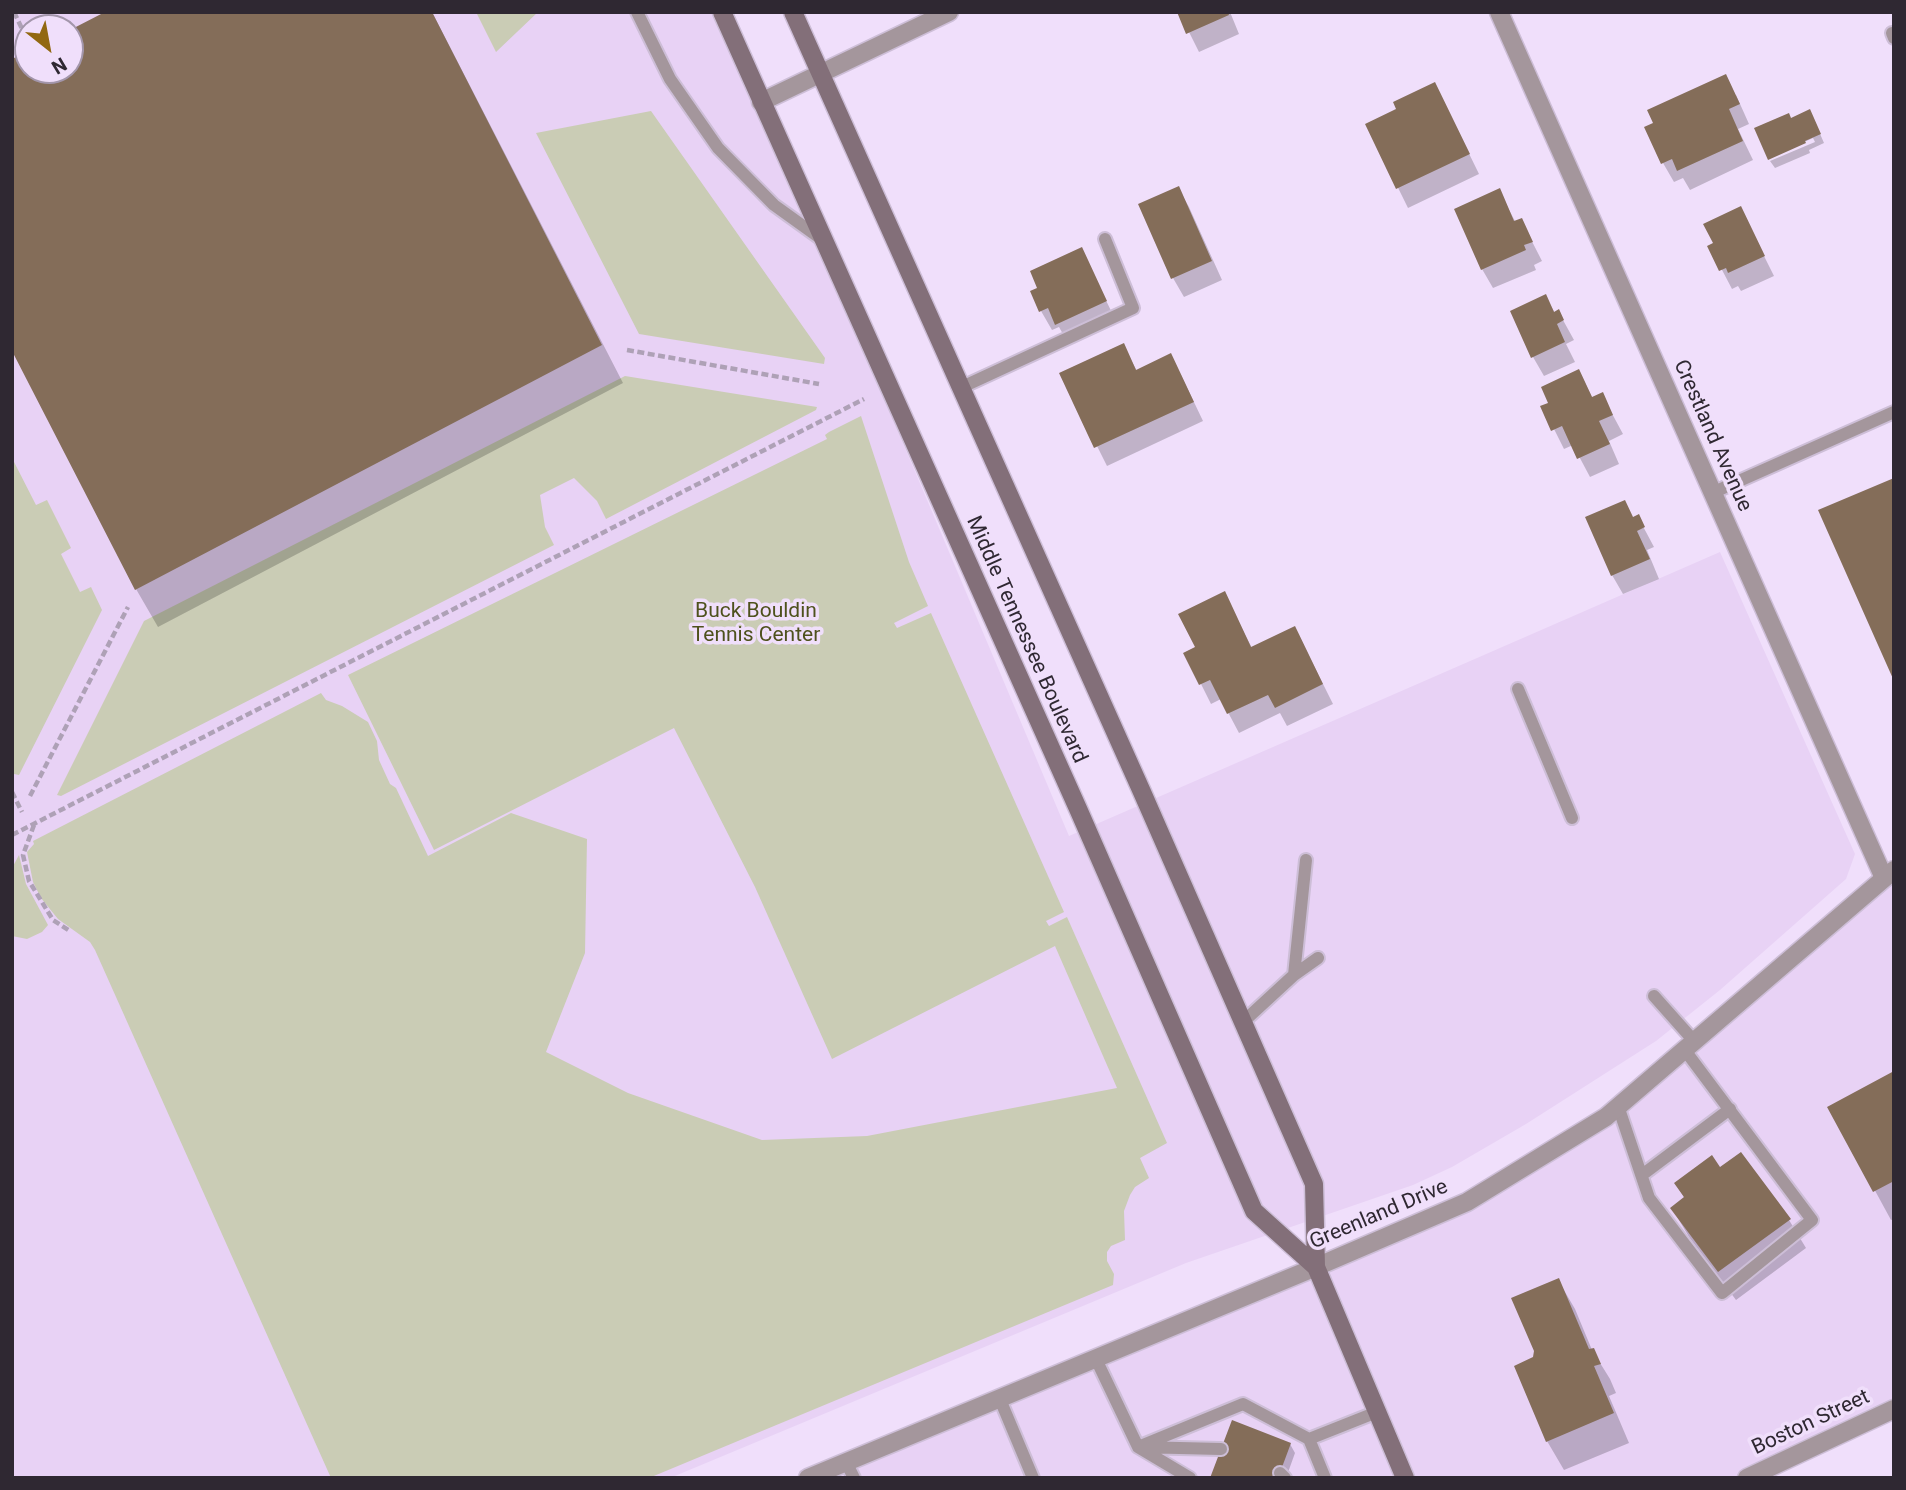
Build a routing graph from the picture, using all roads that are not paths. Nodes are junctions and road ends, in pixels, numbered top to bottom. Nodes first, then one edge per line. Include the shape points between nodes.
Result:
1 (637, 12) edge
2 (722, 12) edge
3 (793, 12) edge
4 (948, 12) edge
5 (1499, 12) edge
6 (821, 75) junction
7 (761, 102) junction
8 (1105, 239) dead end
9 (824, 241) junction
10 (960, 388) junction
11 (1894, 412) edge
12 (1712, 493) junction
13 (1518, 689) dead end
14 (1572, 818) dead end
15 (1306, 860) dead end
16 (1889, 874) edge
17 (1318, 958) dead end
18 (1294, 975) junction
19 (1654, 996) dead end
20 (1242, 1022) junction
21 (1689, 1045) junction
22 (1618, 1106) junction
23 (1730, 1109) junction
24 (1642, 1175) junction
25 (1316, 1267) junction
26 (1095, 1357) junction
27 (999, 1398) junction
28 (1894, 1409) edge
29 (1377, 1412) junction
30 (1309, 1439) junction
31 (1138, 1447) junction
32 (1221, 1449) dead end
33 (850, 1470) edge
34 (808, 1478) edge
35 (1033, 1478) edge
36 (1190, 1478) edge
37 (1325, 1478) edge
38 (1405, 1478) edge
39 (1747, 1478) edge

1 - 9 lane via 670,79 718,148 774,205
2 - 7 main road, Middle Tennessee Boulevard
3 - 6 main road, Middle Tennessee Boulevard
4 - 6 street
5 - 12 street, Crestland Avenue
6 - 7 street
6 - 10 main road, Middle Tennessee Boulevard
7 - 9 main road, Middle Tennessee Boulevard
8 - 10 lane via 1133,307
9 - 25 main road, Middle Tennessee Boulevard via 1254,1212
10 - 20 main road, Middle Tennessee Boulevard
11 - 12 lane
12 - 16 street, Crestland Avenue
13 - 14 lane
15 - 18 lane
16 - 21 street, Greenland Drive
17 - 18 lane
18 - 20 lane
19 - 21 lane
20 - 25 main road, Middle Tennessee Boulevard via 1314,1184
21 - 22 street, Greenland Drive
21 - 23 lane
22 - 24 lane
22 - 25 street, Greenland Drive via 1467,1202
23 - 24 lane
23 - 24 lane via 1812,1220 1722,1293 1649,1198
25 - 26 street, Greenland Drive
25 - 29 main road, Middle Tennessee Boulevard
26 - 27 street, Greenland Drive
26 - 31 lane
27 - 33 street, Greenland Drive
27 - 35 lane
28 - 39 street, Boston Street
29 - 30 lane
29 - 38 main road, Middle Tennessee Boulevard
30 - 31 lane via 1243,1404
30 - 37 lane
31 - 32 lane
31 - 36 lane
33 - 34 street, Greenland Drive

